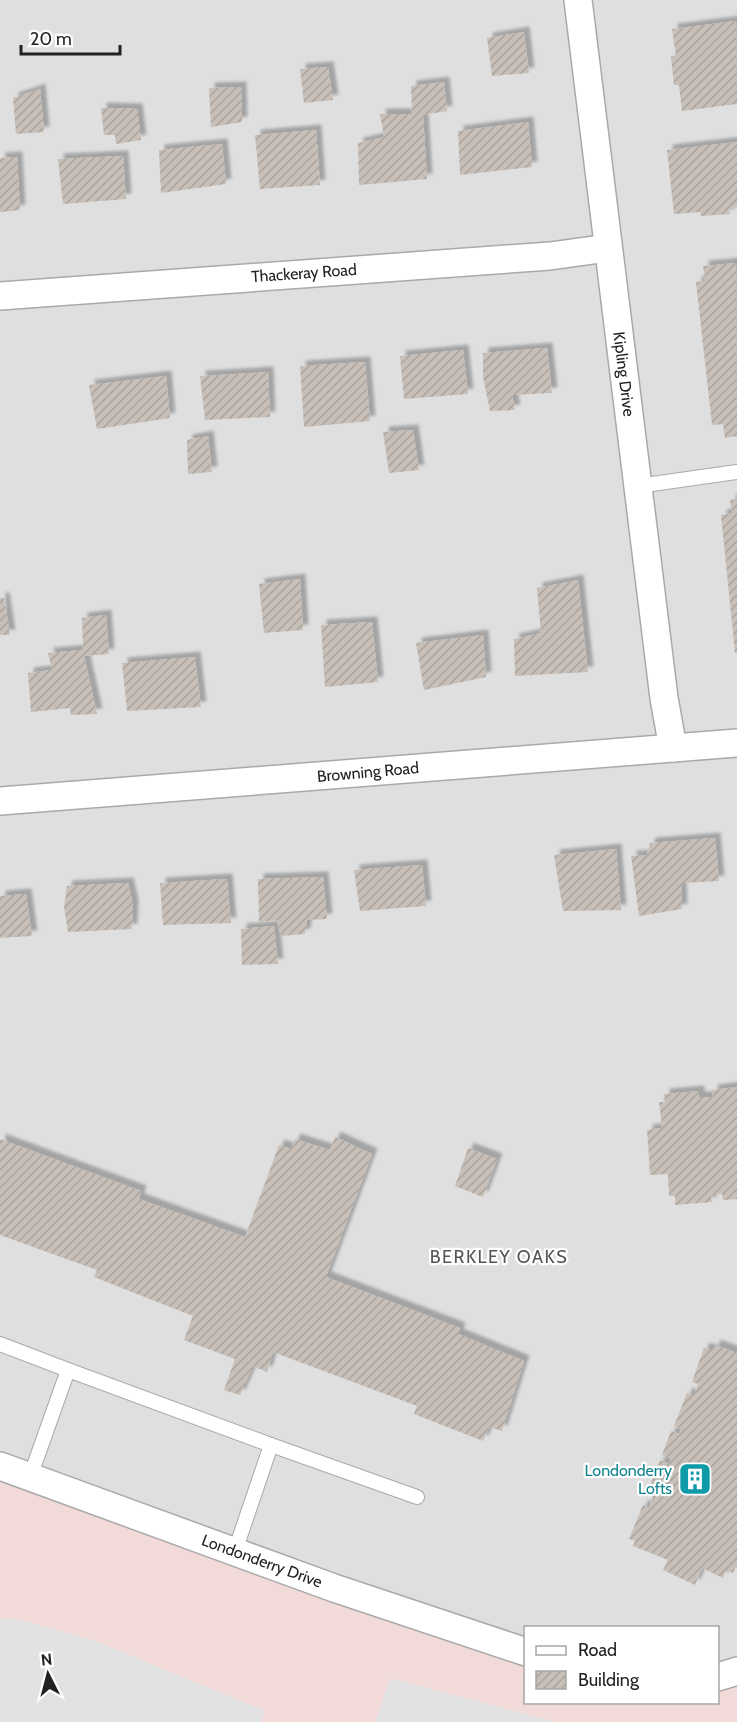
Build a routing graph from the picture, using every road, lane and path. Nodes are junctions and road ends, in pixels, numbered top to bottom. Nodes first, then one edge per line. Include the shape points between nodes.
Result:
1 (578, 0) edge
2 (608, 248) junction
3 (0, 296) edge
4 (737, 472) edge
5 (638, 486) junction
6 (737, 743) edge
7 (673, 748) junction
8 (0, 801) edge
9 (0, 1344) edge
10 (68, 1370) junction
11 (272, 1445) junction
12 (0, 1466) edge
13 (30, 1477) junction
14 (417, 1497) dead end
15 (235, 1551) junction
16 (524, 1652) edge
17 (737, 1671) edge
18 (719, 1676) edge

1 - 2 street, Kipling Drive
2 - 3 street, Thackeray Road via 550,256
2 - 5 street, Kipling Drive
4 - 5 lane
5 - 7 street, Kipling Drive
6 - 7 street, Browning Road
7 - 8 street, Browning Road
9 - 10 lane
10 - 11 lane
10 - 13 lane
11 - 14 lane
11 - 15 lane
12 - 13 street, Londonderry Drive
13 - 15 street, Londonderry Drive
15 - 16 street, Londonderry Drive
17 - 18 street

